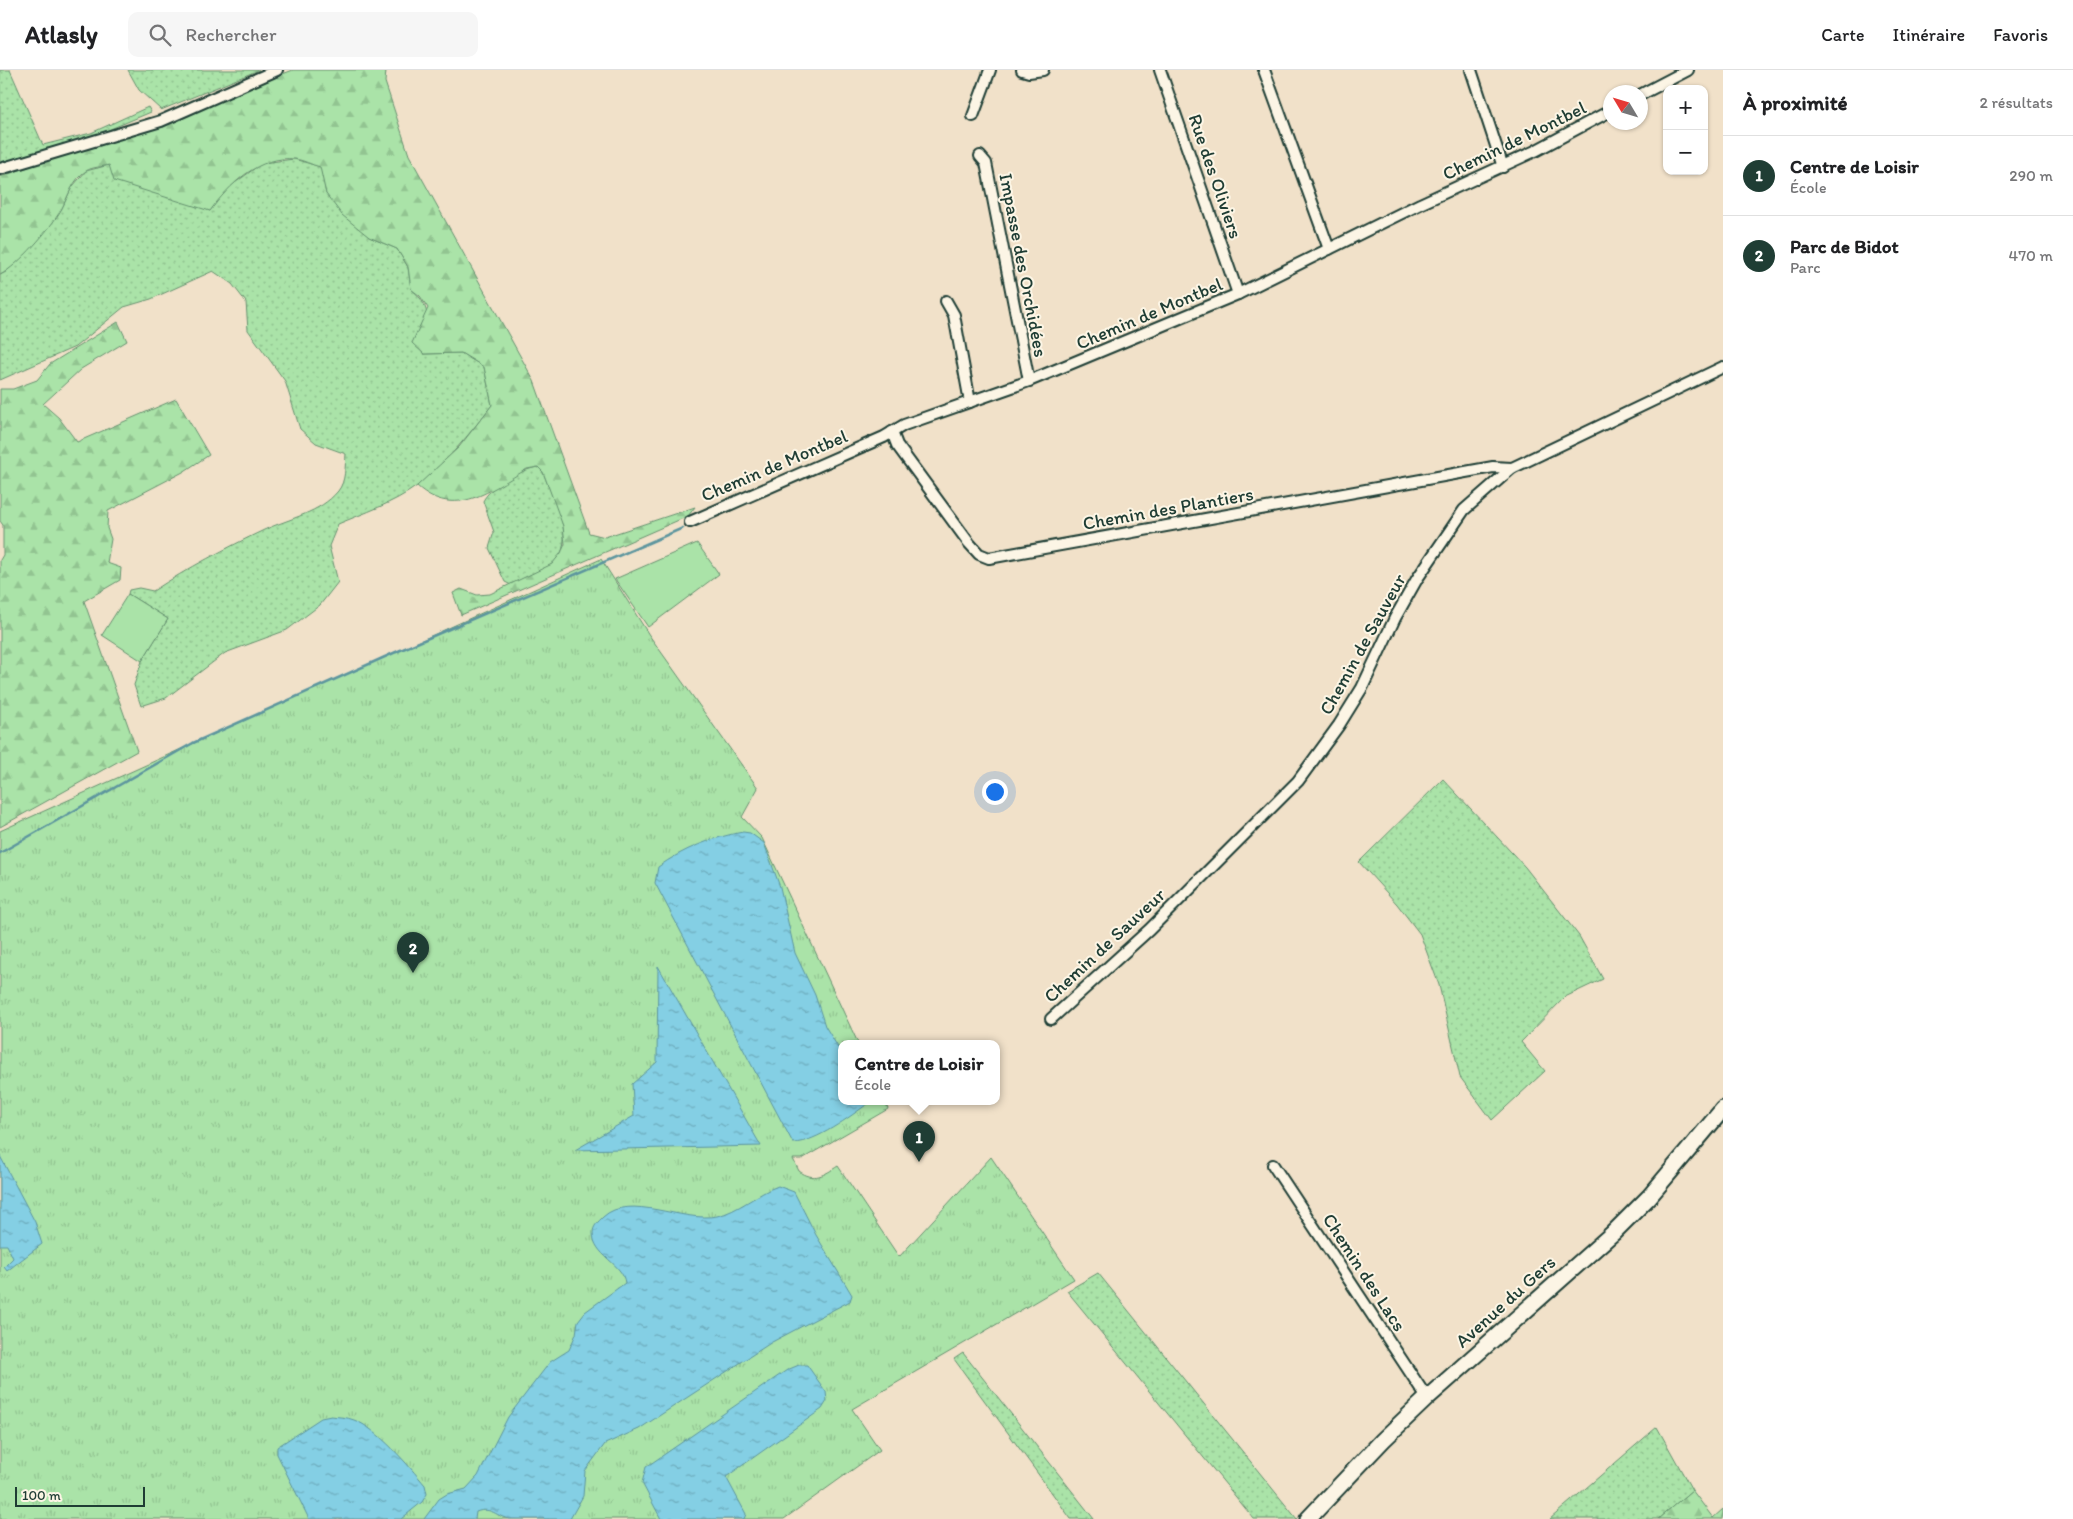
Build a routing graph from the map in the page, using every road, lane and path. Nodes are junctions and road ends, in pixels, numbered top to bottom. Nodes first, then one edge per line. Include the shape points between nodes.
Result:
1 (277, 70) edge
2 (990, 70) edge
3 (1022, 70) edge
4 (1043, 70) edge
5 (1160, 70) edge
6 (1264, 70) edge
7 (1471, 70) edge
8 (1688, 70) edge
9 (1648, 91) edge
10 (1603, 115) edge
11 (973, 116) dead end
12 (980, 156) dead end
13 (1503, 167) junction
14 (0, 169) edge
15 (1329, 249) junction
16 (1238, 294) junction
17 (946, 300) dead end
18 (1723, 368) edge
19 (1029, 382) junction
20 (970, 402) junction
21 (892, 432) junction
22 (1512, 468) junction
23 (690, 522) dead end
24 (1050, 1019) dead end
25 (1723, 1109) edge
26 (1274, 1165) dead end
27 (1427, 1398) junction
28 (1308, 1519) edge

1 - 14 street via 161,121
2 - 11 street
3 - 4 street
5 - 16 street, Rue des Oliviers
6 - 15 street
7 - 13 street
8 - 9 street
10 - 13 street, Chemin de Montbel
12 - 19 street, Impasse des Orchidées via 986,164
13 - 15 street, Chemin de Montbel
15 - 16 street, Chemin de Montbel
16 - 19 street, Chemin de Montbel
17 - 20 street via 954,315
18 - 22 street, Chemin de Sauveur
19 - 20 street, Chemin de Montbel
20 - 21 street, Chemin de Montbel
21 - 22 street, Chemin des Plantiers via 897,445 969,543 979,554 989,558 1493,467
21 - 23 street, Chemin de Montbel
22 - 24 street, Chemin de Sauveur via 1464,510 1395,618 1362,688 1298,781 1149,930
25 - 27 main road, Avenue du Gers via 1649,1197 1618,1228
26 - 27 street, Chemin des Lacs
27 - 28 main road, Avenue du Gers

